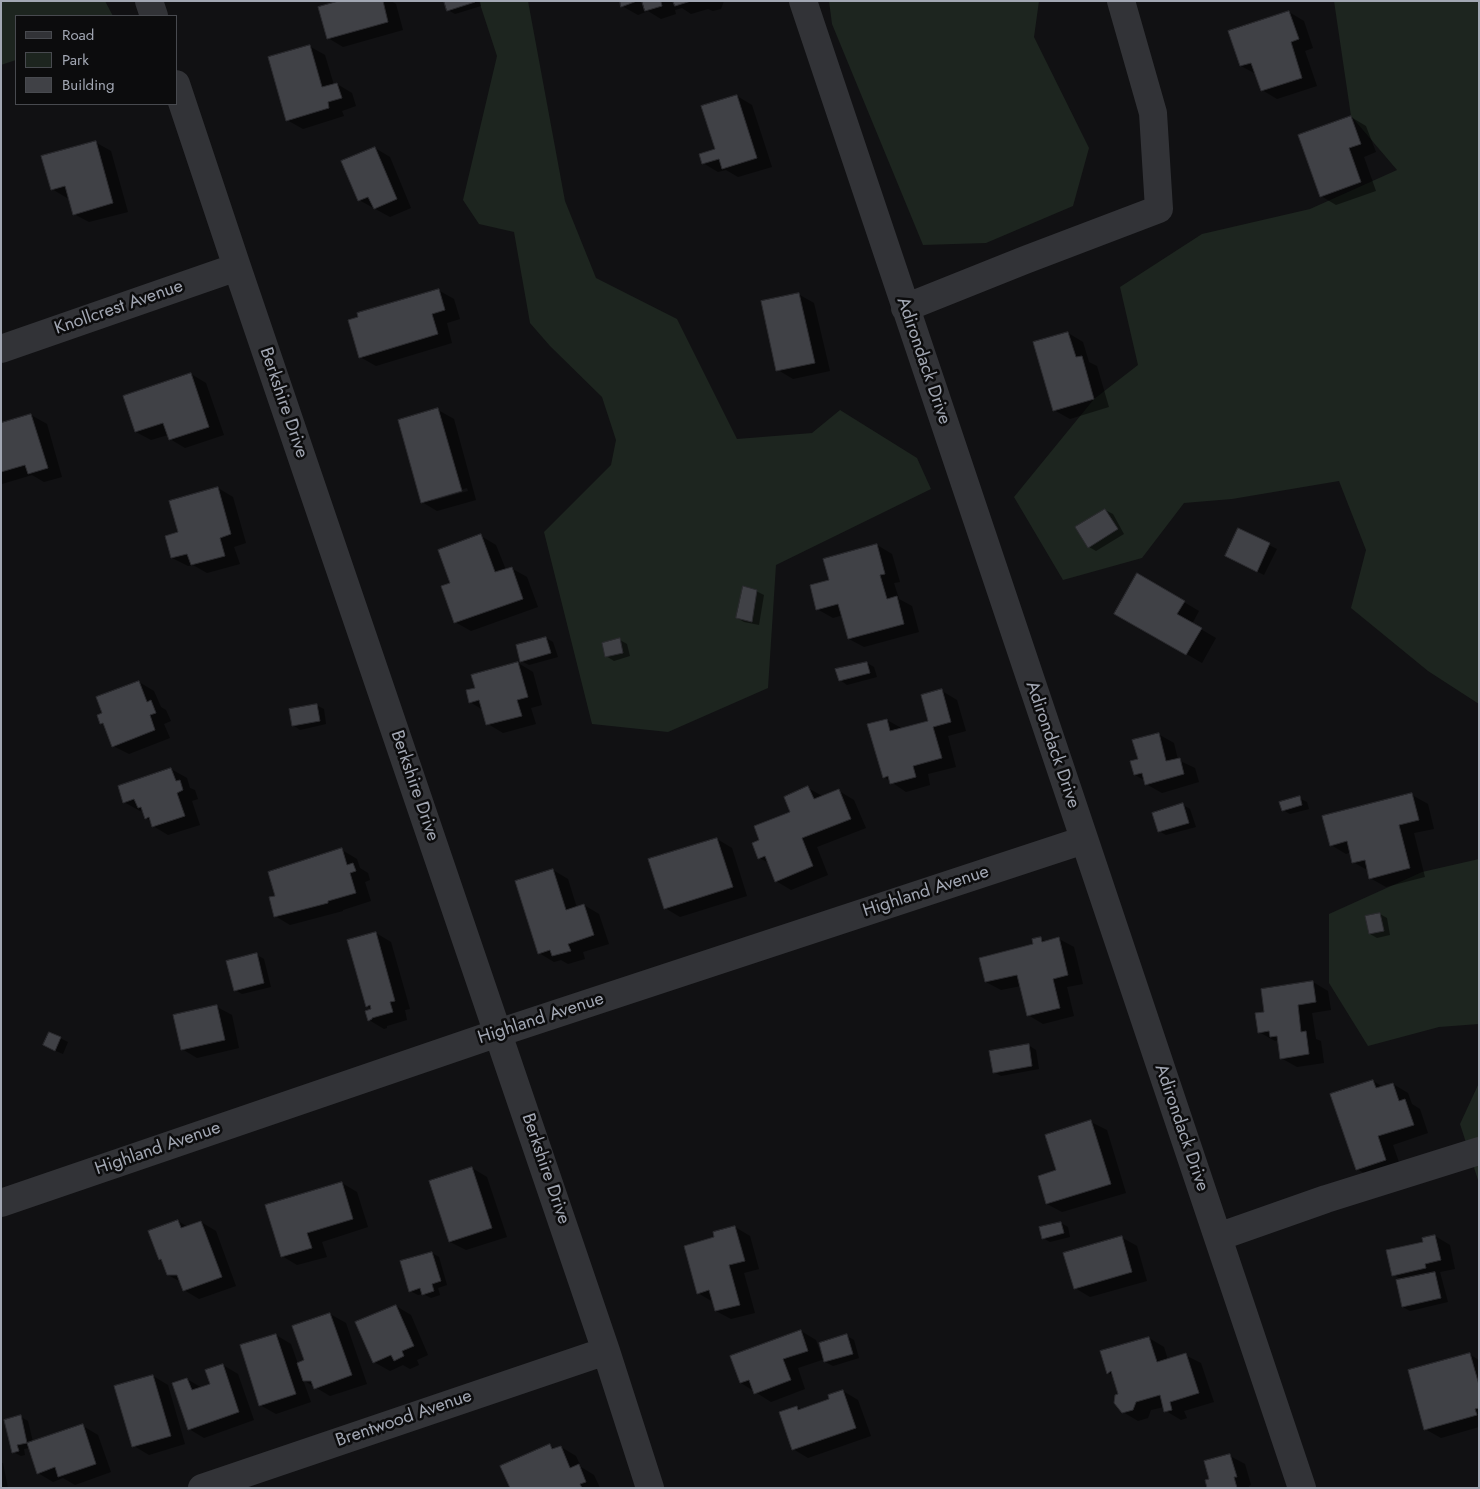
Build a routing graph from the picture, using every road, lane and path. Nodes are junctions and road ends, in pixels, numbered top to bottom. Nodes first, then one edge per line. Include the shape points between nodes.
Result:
1 (149, 1) edge
2 (803, 1) edge
3 (1121, 1) edge
4 (154, 15) edge
5 (178, 90) edge
6 (237, 267) junction
7 (905, 308) junction
8 (1, 349) edge
9 (1084, 840) junction
10 (498, 1033) junction
11 (1479, 1152) edge
12 (1, 1204) edge
13 (1218, 1236) junction
14 (606, 1351) junction
15 (202, 1488) edge
16 (650, 1488) edge
17 (1302, 1488) edge

1 - 4 street
2 - 7 street, Adirondack Drive
3 - 7 street via 1153,113 1160,209
5 - 6 street, Berkshire Drive
6 - 8 street, Knollcrest Avenue
6 - 10 street, Berkshire Drive
7 - 9 street, Adirondack Drive
9 - 10 street, Highland Avenue
9 - 13 street, Adirondack Drive
10 - 12 street, Highland Avenue
10 - 14 street, Berkshire Drive
11 - 13 street
13 - 17 street, Adirondack Drive
14 - 15 street, Brentwood Avenue
14 - 16 street, Berkshire Drive

